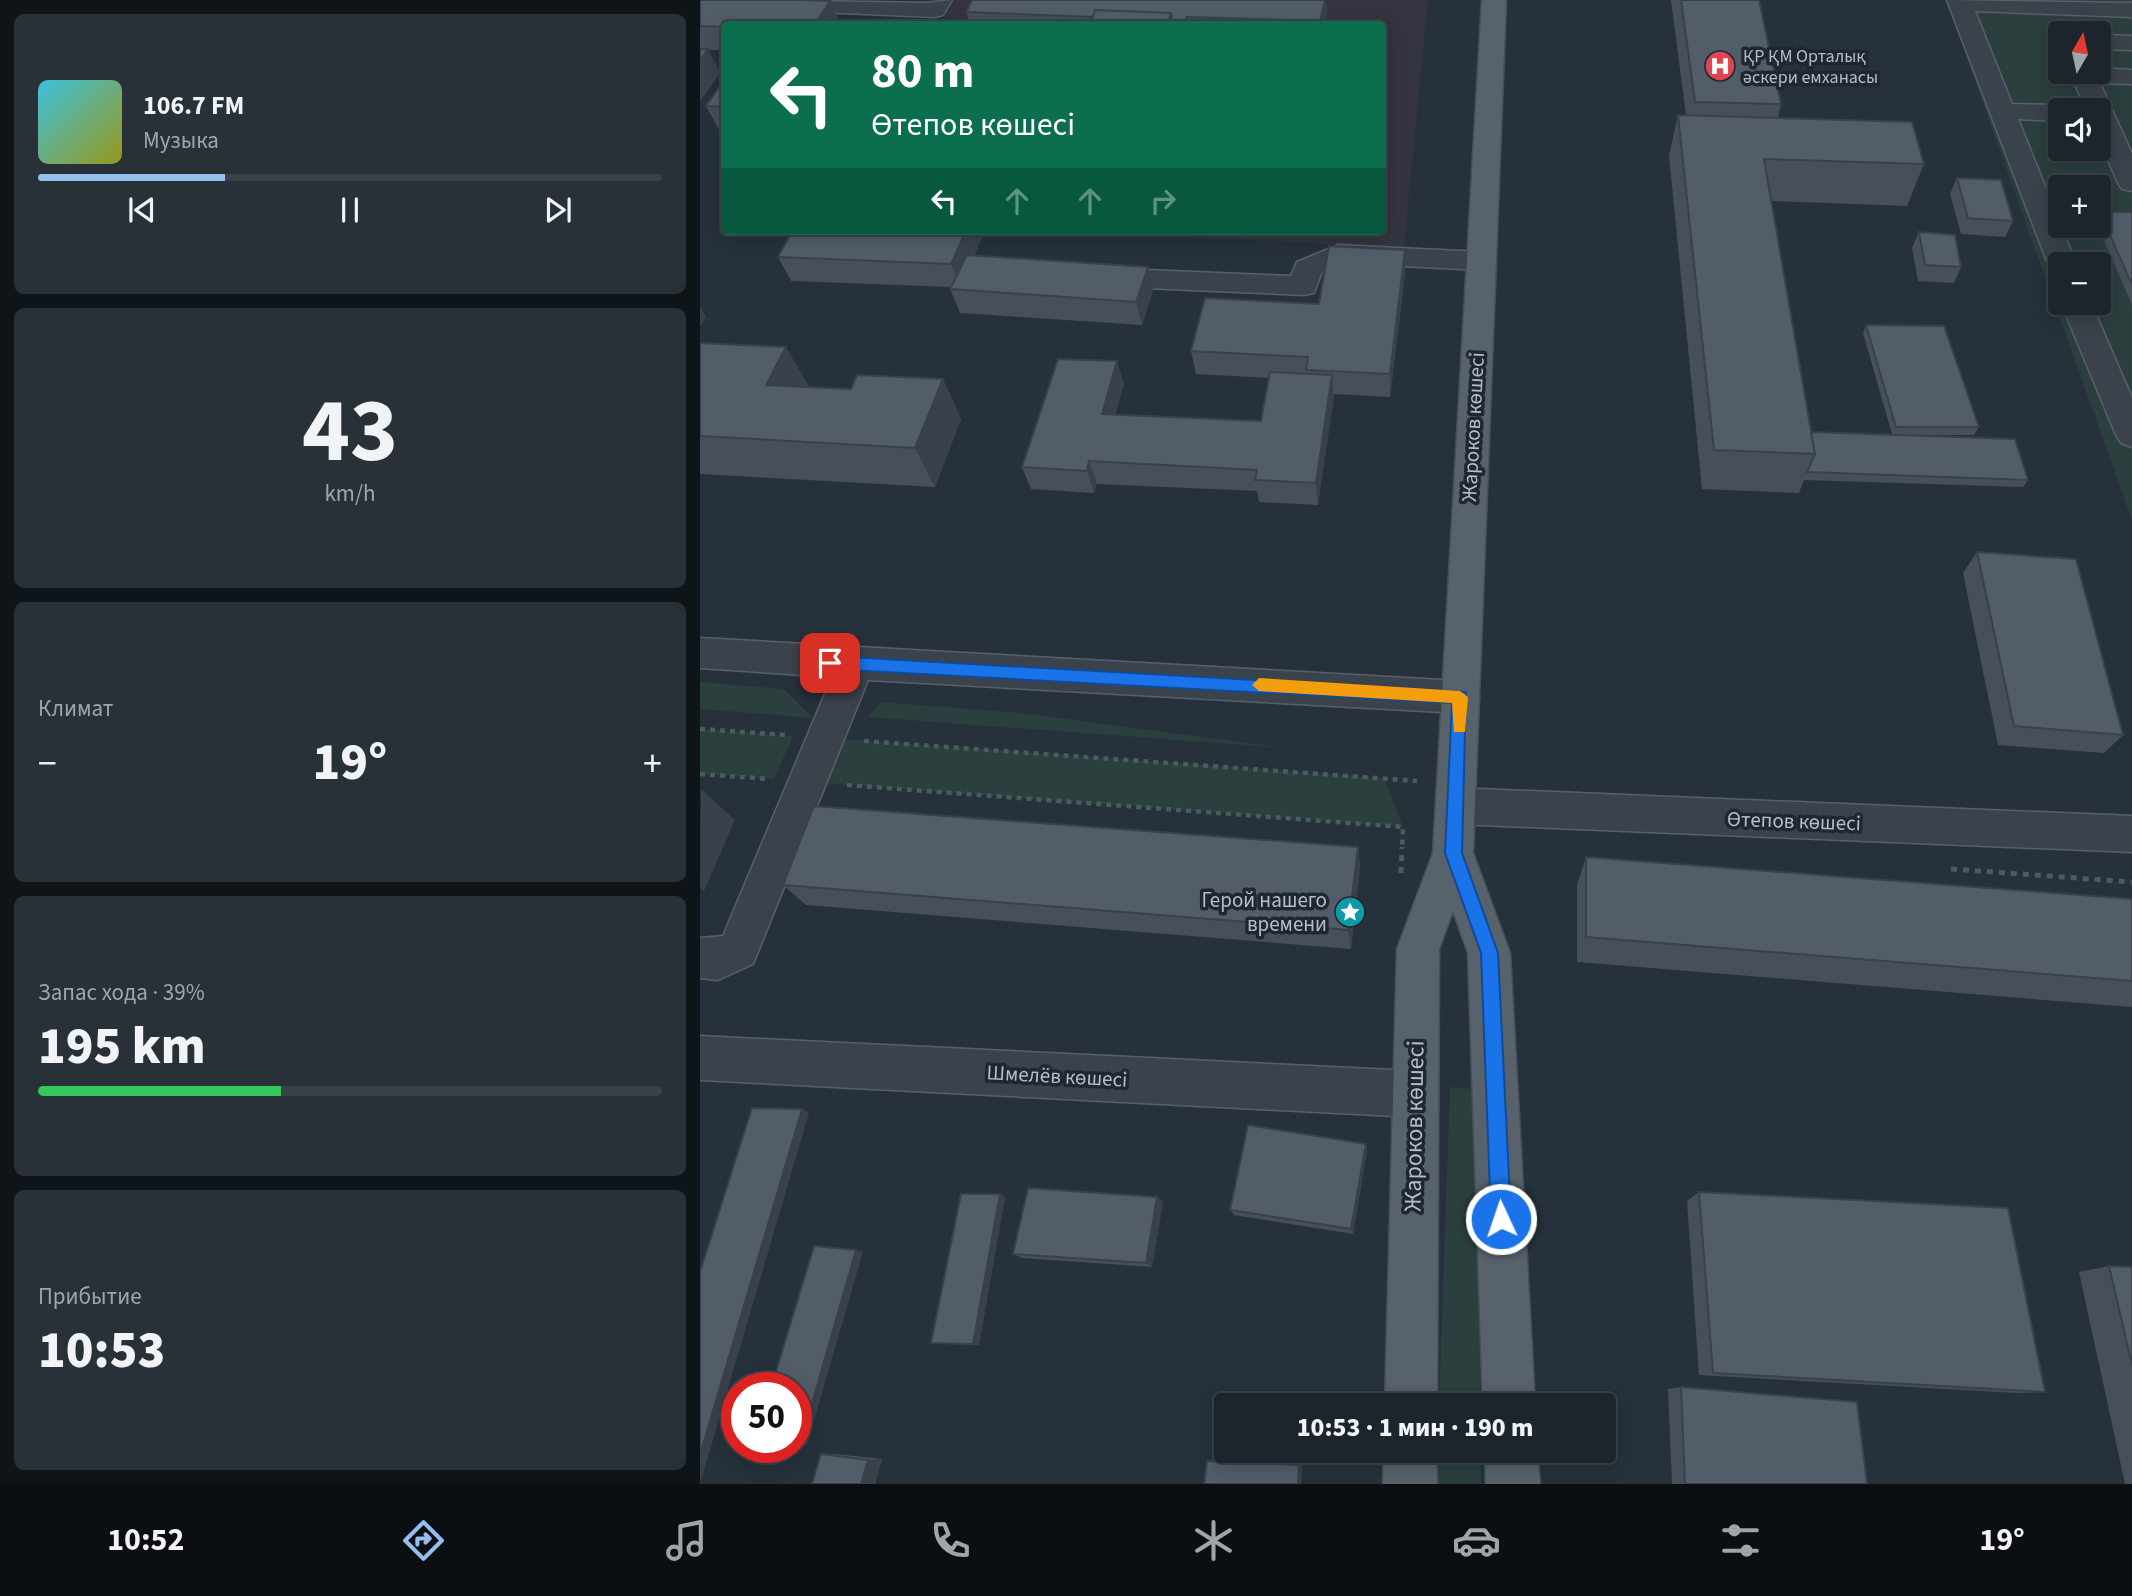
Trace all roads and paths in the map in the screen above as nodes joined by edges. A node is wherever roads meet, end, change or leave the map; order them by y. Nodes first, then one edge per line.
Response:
1 (940, 0) edge
2 (1494, 0) edge
3 (773, 2) edge
4 (1959, 2) edge
5 (2132, 10) edge
6 (700, 16) edge
7 (2111, 42) edge
8 (2132, 43) edge
9 (2111, 75) edge
10 (2132, 76) edge
11 (2002, 111) junction
12 (2048, 113) edge
13 (2111, 114) edge
14 (2132, 115) edge
15 (2111, 132) edge
16 (2126, 157) edge
17 (2132, 183) edge
18 (2057, 252) edge
19 (1481, 261) junction
20 (1072, 276) edge
21 (2081, 315) edge
22 (2099, 361) junction
23 (2132, 362) edge
24 (2132, 435) edge
25 (700, 653) edge
26 (856, 664) junction
27 (1460, 697) junction
28 (700, 729) edge
29 (827, 738) junction
30 (700, 774) edge
31 (1401, 779) dead end
32 (809, 782) junction
33 (1456, 806) junction
34 (1403, 827) dead end
35 (2132, 834) edge
36 (1454, 853) junction
37 (700, 958) edge
38 (700, 1059) edge
39 (1414, 1094) junction
40 (1411, 1393) edge
41 (1508, 1393) edge
42 (1410, 1463) edge
43 (1512, 1463) edge
44 (1410, 1484) edge
45 (1513, 1484) edge

1 - 3 street
2 - 19 main road, Жароков көшесі
3 - 6 street
4 - 5 street
4 - 11 street
7 - 8 street
9 - 10 street
11 - 12 street
11 - 18 street
13 - 14 street
15 - 16 street
16 - 17 street
19 - 20 street
19 - 27 main road, Жароков көшесі
21 - 22 street
22 - 23 street
22 - 24 street
25 - 26 street
26 - 27 street
26 - 29 street
27 - 33 main road, Жароков көшесі
28 - 29 path
29 - 31 path
29 - 32 street
30 - 32 path
32 - 34 path
32 - 37 street
33 - 35 street, Өтепов көшесі
33 - 36 main road, Жароков көшесі
36 - 39 main road, Жароков көшесі
36 - 41 main road, Жароков көшесі
38 - 39 street, Шмелёв көшесі
39 - 40 main road, Жароков көшесі
42 - 44 main road
43 - 45 main road

